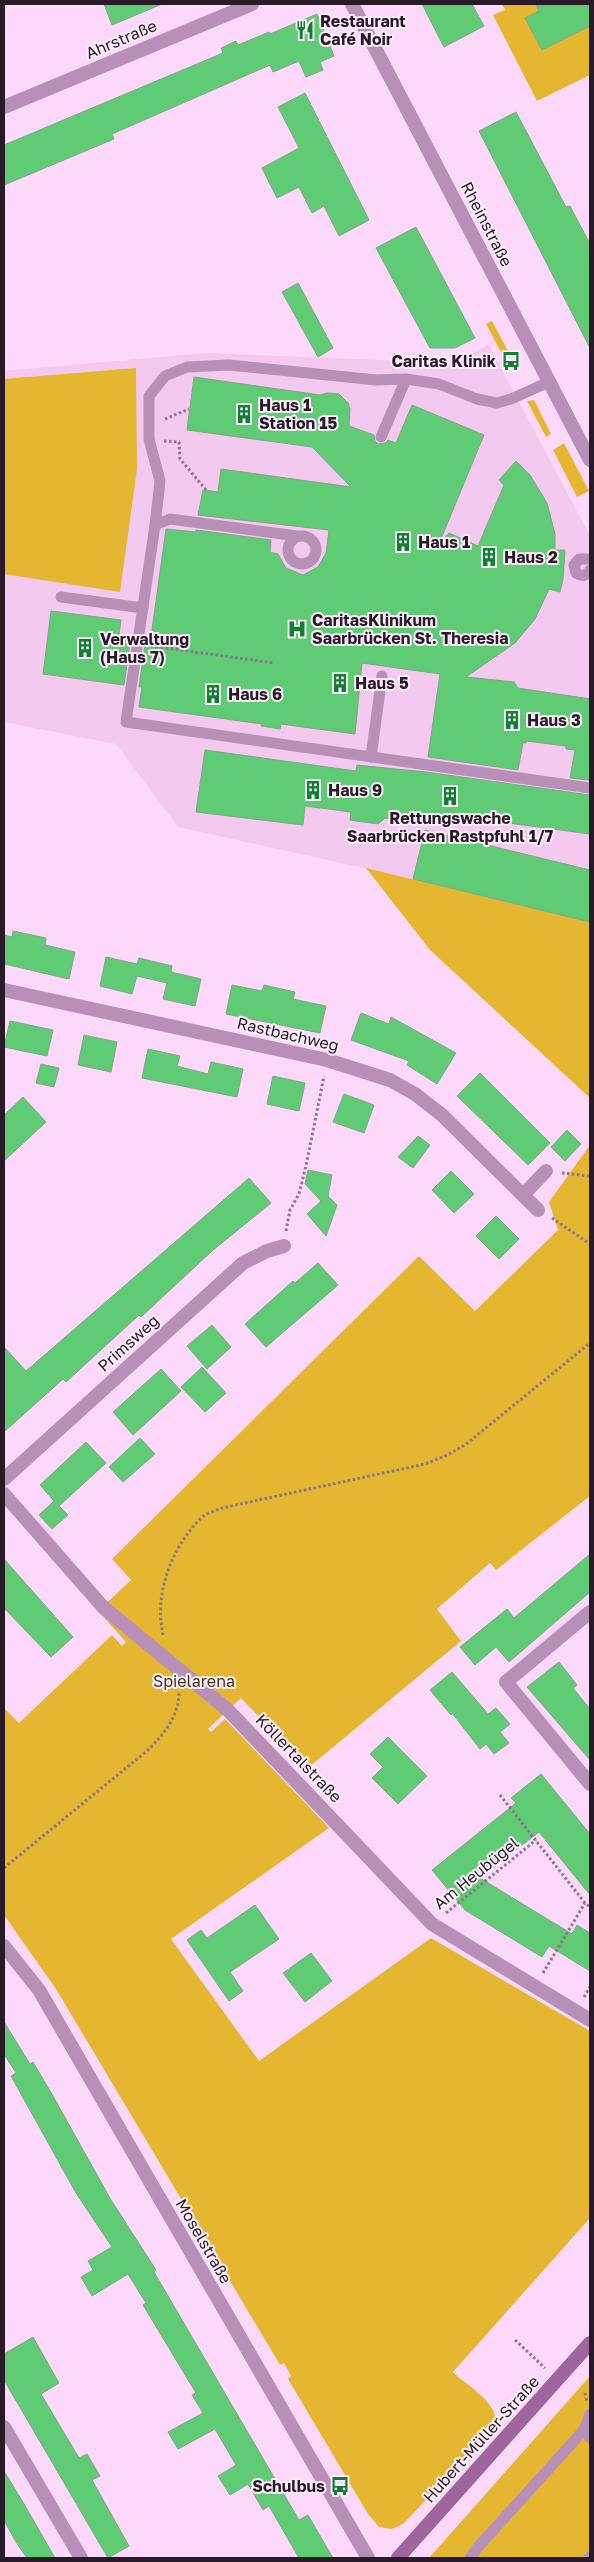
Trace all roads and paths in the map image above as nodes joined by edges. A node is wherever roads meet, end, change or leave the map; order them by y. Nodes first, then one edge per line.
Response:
1 (252, 4) edge
2 (352, 4) edge
3 (4, 107) edge
4 (406, 379) junction
5 (548, 382) junction
6 (190, 408) dead end
7 (148, 425) junction
8 (381, 437) dead end
9 (149, 439) junction
10 (590, 457) edge
11 (207, 491) dead end
12 (155, 525) junction
13 (277, 533) junction
14 (297, 536) junction
15 (288, 546) junction
16 (61, 597) dead end
17 (143, 608) junction
18 (138, 644) junction
19 (274, 663) dead end
20 (382, 676) dead end
21 (371, 757) junction
22 (590, 788) edge
23 (4, 990) edge
24 (327, 1060) junction
25 (546, 1171) joint
26 (590, 1176) edge
27 (523, 1195) junction
28 (538, 1210) joint
29 (590, 1244) edge
30 (284, 1246) joint
31 (590, 1343) edge
32 (4, 1479) edge
33 (4, 1494) edge
34 (159, 1610) dead end
35 (590, 1612) edge
36 (179, 1699) dead end
37 (590, 1784) edge
38 (500, 1795) dead end
39 (536, 1840) junction
40 (4, 1868) edge
41 (585, 1903) junction
42 (590, 1907) edge
43 (432, 1924) junction
44 (4, 1946) edge
45 (535, 1987) junction
46 (590, 2020) edge
47 (515, 2340) dead end
48 (590, 2343) edge
49 (546, 2368) dead end
50 (590, 2414) edge
51 (4, 2427) edge
52 (587, 2434) edge
53 (81, 2558) edge
54 (368, 2558) edge
55 (398, 2558) edge
56 (470, 2558) edge

1 - 3 street, Ahrstraße
2 - 5 street, Rheinstraße
4 - 5 lane
4 - 7 lane
4 - 8 lane
5 - 10 street, Rheinstraße
6 - 7 path
7 - 9 lane
9 - 11 path
9 - 12 lane
12 - 13 lane
12 - 17 lane
13 - 14 lane
13 - 15 lane
14 - 15 lane
14 - 15 lane
16 - 17 lane
17 - 18 lane
18 - 19 path
18 - 21 lane
20 - 21 lane
21 - 22 lane
23 - 24 street, Rastbachweg
24 - 27 street, Rastbachweg
24 - 30 path
25 - 26 path
25 - 27 street
27 - 28 street, Rastbachweg
28 - 29 path
30 - 32 street, Primsweg
31 - 34 path
33 - 43 street, Köllertalstraße
35 - 37 street
36 - 40 path
38 - 39 path
39 - 41 path
39 - 43 path, Am Heubügel
41 - 42 path
41 - 45 path
43 - 45 street, Köllertalstraße
44 - 54 street, Moselstraße
45 - 46 street, Köllertalstraße
47 - 49 path
48 - 55 main road, Hubert-Müller-Straße
50 - 52 lane
51 - 53 street
52 - 56 lane

